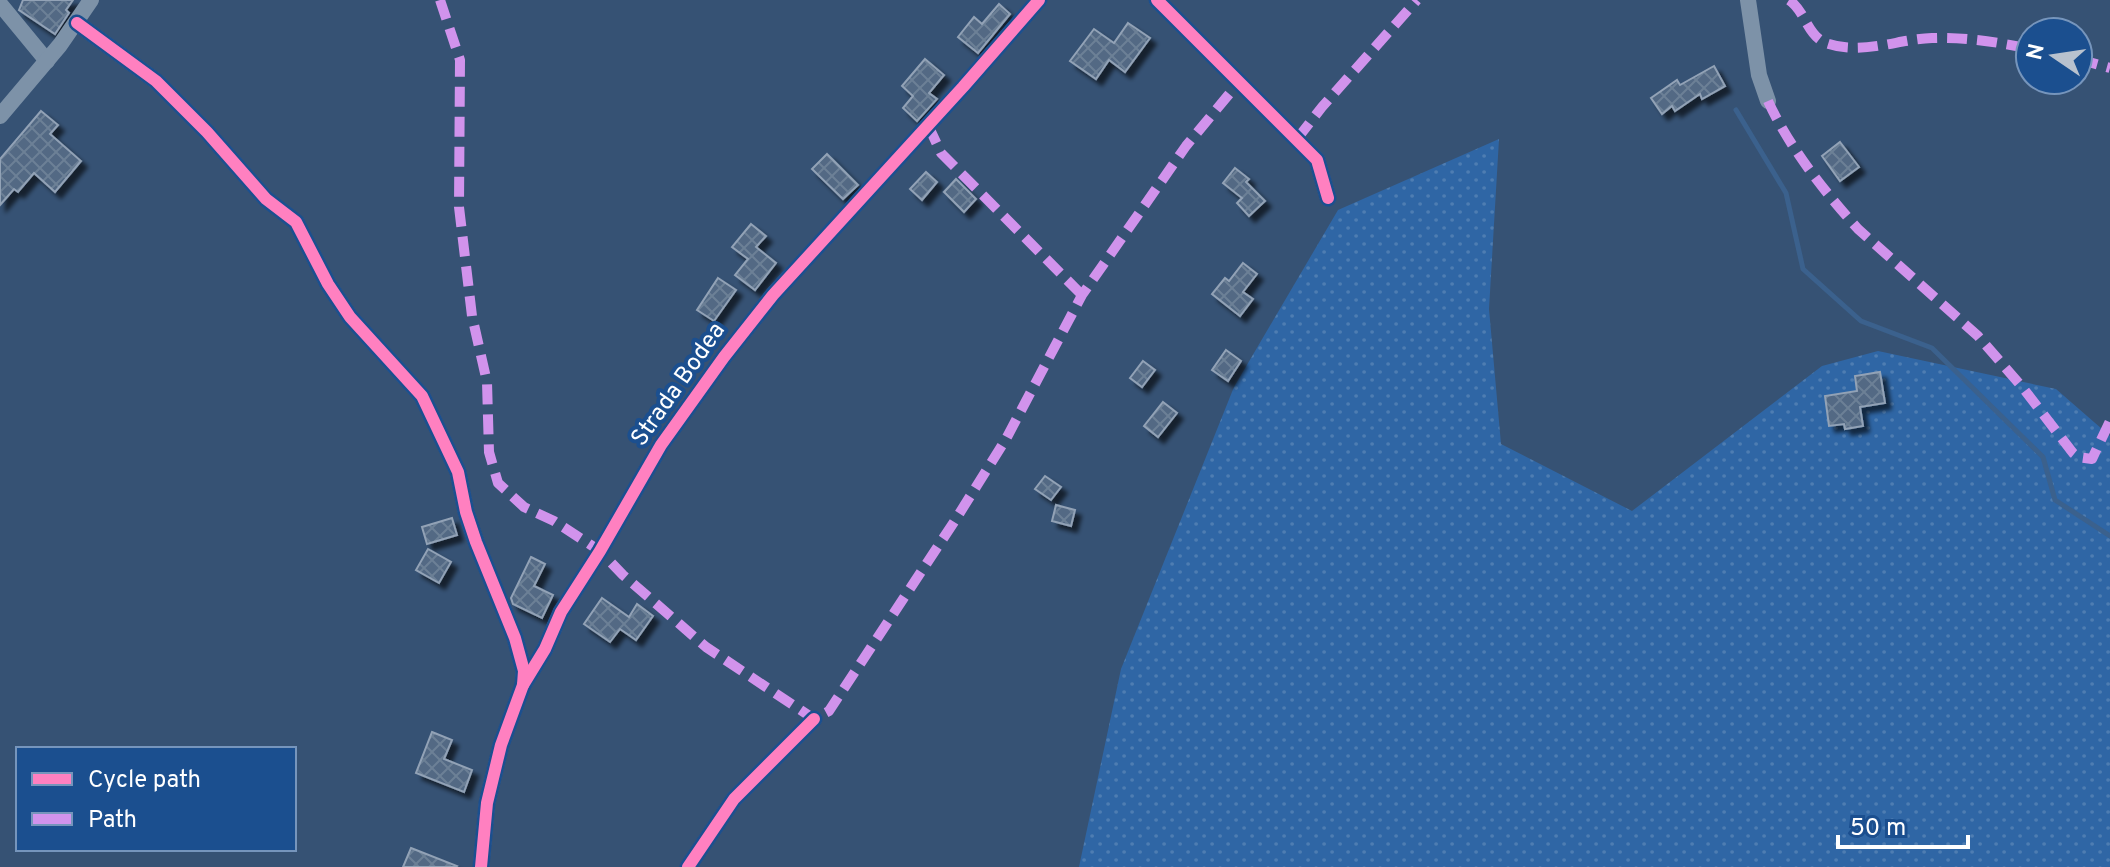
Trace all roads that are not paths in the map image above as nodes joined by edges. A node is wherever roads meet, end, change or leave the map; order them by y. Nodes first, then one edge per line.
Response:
1 (91, 0) edge
2 (1039, 0) edge
3 (1157, 0) edge
4 (1748, 0) edge
5 (0, 4) edge
6 (77, 23) junction
7 (47, 61) junction
8 (1768, 101) dead end
9 (0, 116) edge
10 (1328, 198) dead end
11 (523, 685) junction
12 (814, 719) dead end
13 (481, 867) edge
14 (688, 867) edge

1 - 6 street
2 - 11 street, Strada Bodea
3 - 10 street
4 - 8 street
5 - 7 street
6 - 7 street
6 - 11 street
7 - 9 street
11 - 13 street, Strada Bodea
12 - 14 street

